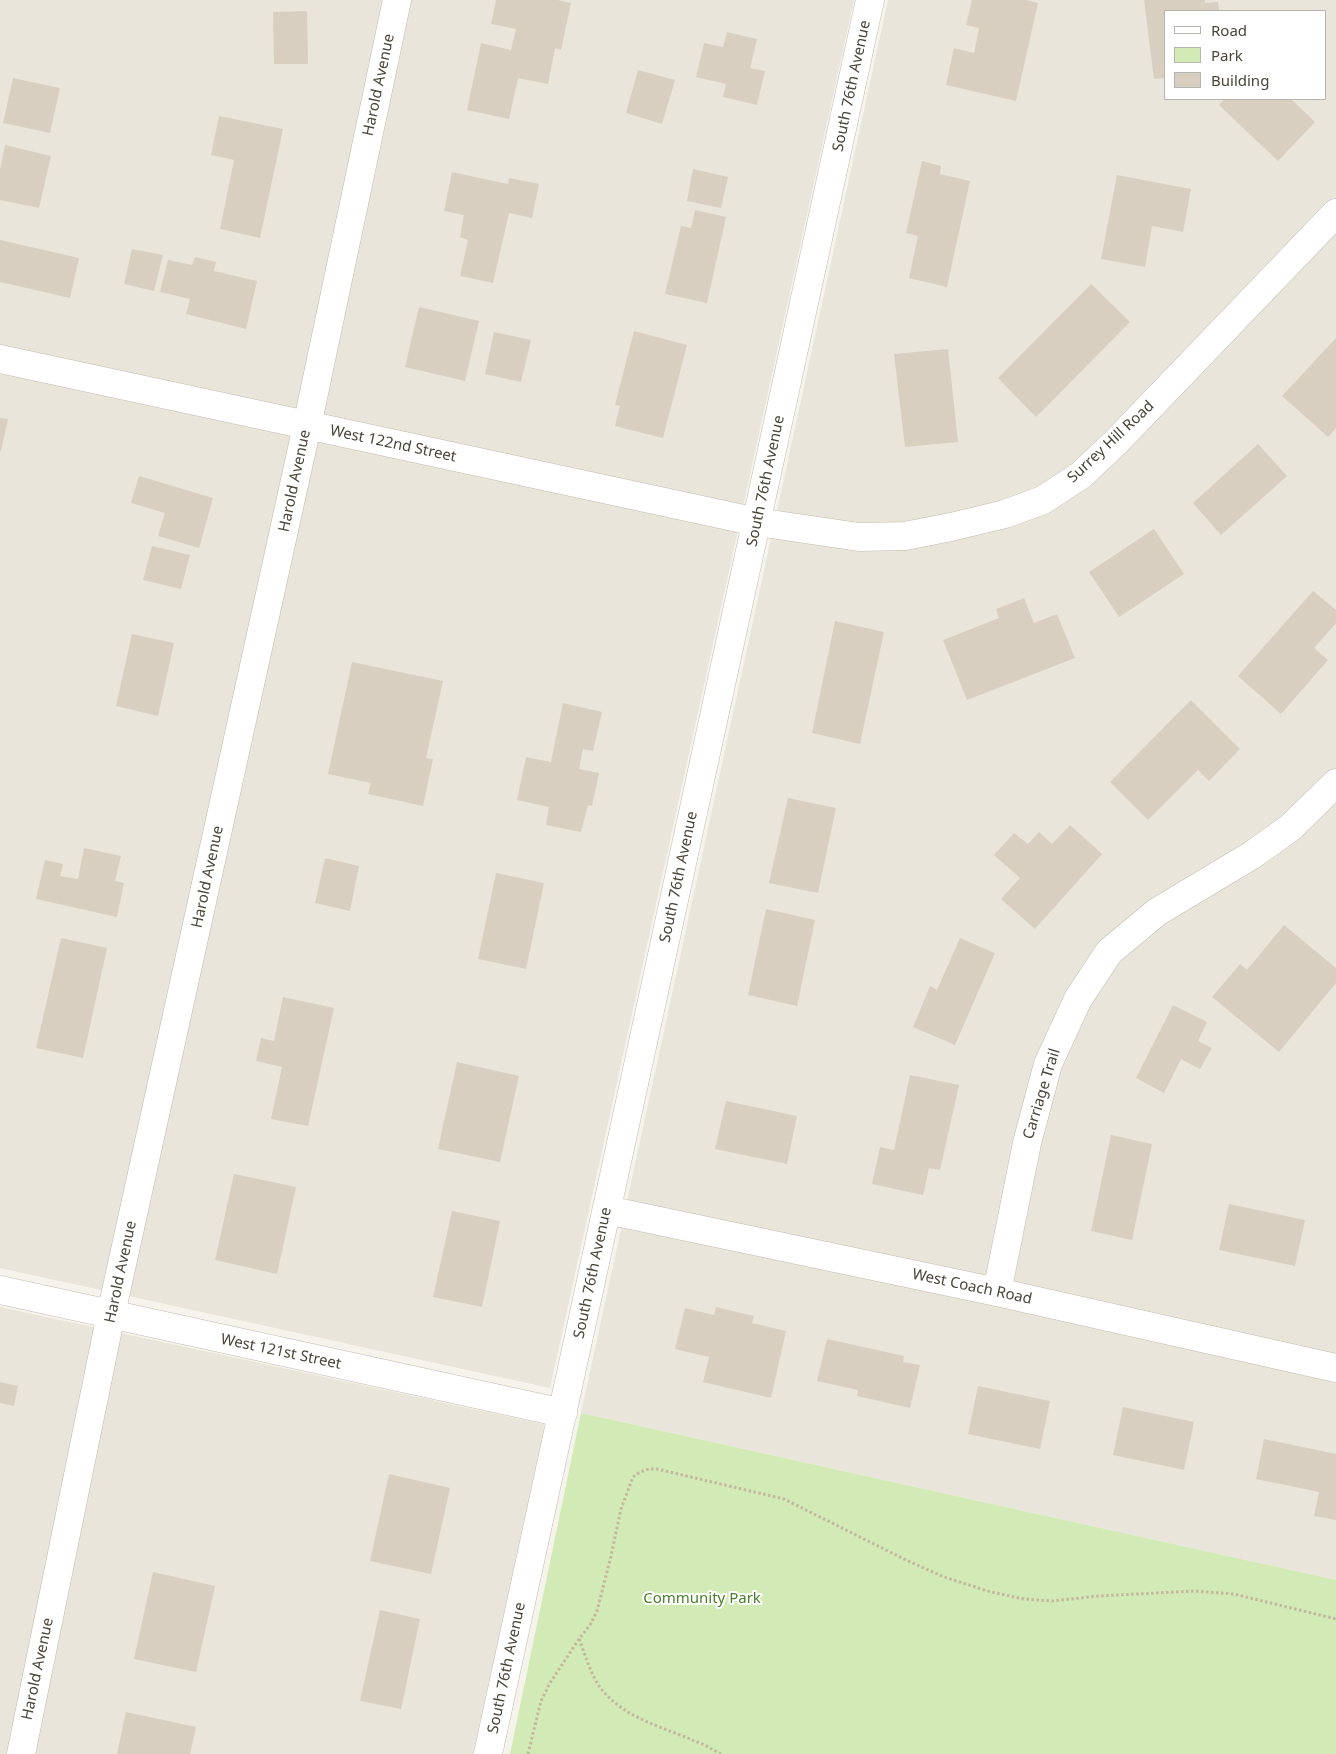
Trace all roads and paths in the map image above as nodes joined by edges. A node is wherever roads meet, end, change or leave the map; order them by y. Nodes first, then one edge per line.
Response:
1 (397, 0) edge
2 (870, 0) edge
3 (1336, 213) edge
4 (0, 359) edge
5 (307, 426) junction
6 (757, 522) junction
7 (1336, 783) edge
8 (607, 1210) junction
9 (0, 1290) edge
10 (997, 1292) junction
11 (111, 1314) junction
12 (1336, 1368) edge
13 (563, 1413) junction
14 (1336, 1619) edge
15 (579, 1639) junction
16 (20, 1754) edge
17 (488, 1754) edge
18 (528, 1754) edge
19 (721, 1754) edge

1 - 5 street, Harold Avenue
2 - 6 street, South 76th Avenue
3 - 6 street, Surrey Hill Road
4 - 5 street, West 122nd Street
5 - 6 street, West 122nd Street
5 - 11 street, Harold Avenue
6 - 8 street, South 76th Avenue
7 - 10 street, Carriage Trail
8 - 10 street, West Coach Road
8 - 13 street, South 76th Avenue
9 - 11 street, West 121st Street
10 - 12 street, West Coach Road
11 - 13 street, West 121st Street
11 - 16 street, Harold Avenue
13 - 17 street, South 76th Avenue
14 - 15 path
15 - 18 path
15 - 19 path

